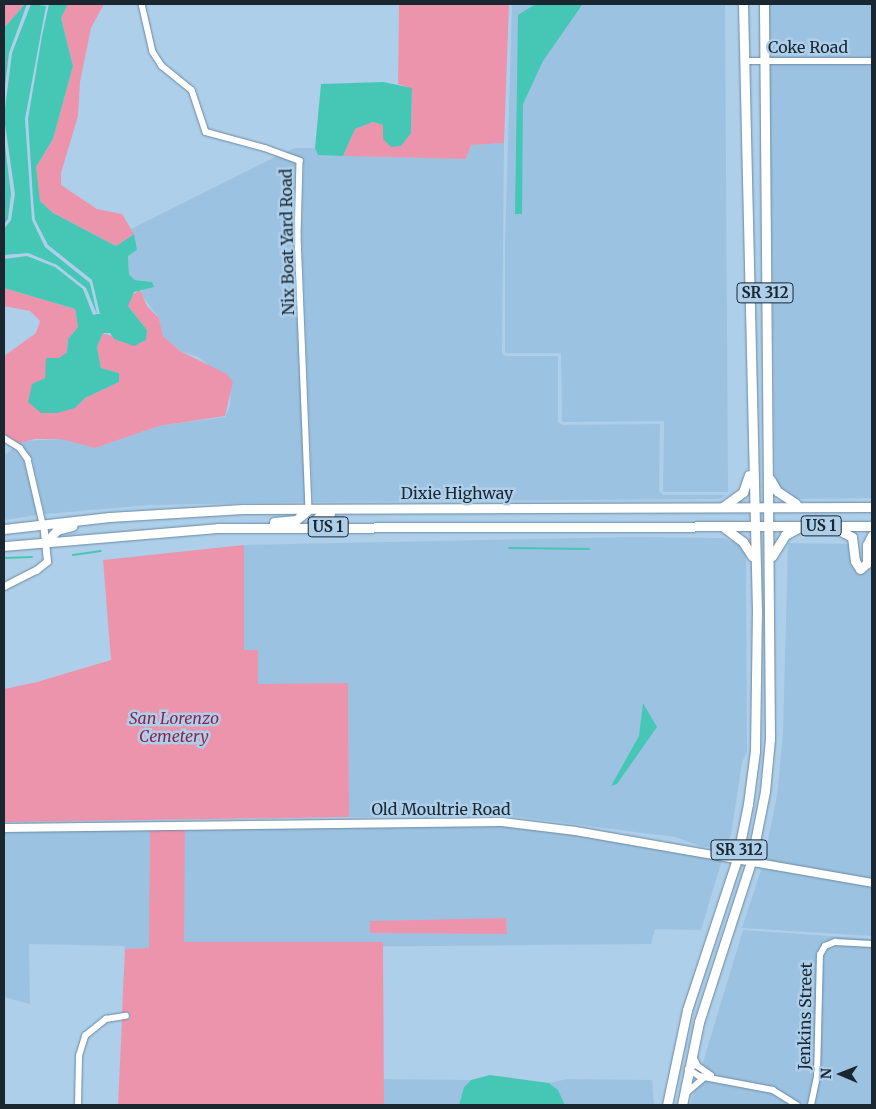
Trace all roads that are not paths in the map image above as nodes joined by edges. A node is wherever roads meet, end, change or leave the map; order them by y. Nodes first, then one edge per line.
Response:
1 (142, 4) edge
2 (743, 4) edge
3 (764, 4) edge
4 (872, 60) edge
5 (764, 61) junction
6 (744, 62) junction
7 (748, 300) junction
8 (764, 343) junction
9 (4, 438) edge
10 (752, 465) junction
11 (769, 476) junction
12 (798, 505) junction
13 (722, 506) junction
14 (753, 506) junction
15 (769, 506) junction
16 (872, 506) edge
17 (449, 508) junction
18 (263, 509) junction
19 (309, 509) junction
20 (312, 523) junction
21 (43, 524) junction
22 (721, 525) junction
23 (753, 525) junction
24 (769, 525) junction
25 (805, 525) junction
26 (830, 526) junction
27 (872, 526) edge
28 (328, 527) junction
29 (4, 529) edge
30 (199, 529) junction
31 (872, 535) edge
32 (46, 542) junction
33 (4, 546) edge
34 (770, 558) junction
35 (755, 565) junction
36 (4, 586) edge
37 (756, 696) junction
38 (771, 696) junction
39 (4, 828) edge
40 (737, 859) junction
41 (751, 862) junction
42 (872, 883) edge
43 (872, 944) edge
44 (126, 1016) dead end
45 (681, 1033) junction
46 (692, 1050) junction
47 (688, 1069) junction
48 (709, 1076) junction
49 (682, 1101) edge
50 (78, 1105) edge
51 (667, 1105) edge
52 (797, 1105) edge
53 (810, 1105) edge

1 - 19 street, Nix Boat Yard Road
2 - 6 main road, SR 312
3 - 5 main road, SR 312
4 - 5 street, Coke Road
5 - 6 street, Coke Road
5 - 8 main road, SR 312
6 - 7 main road, SR 312
7 - 8 main road
7 - 10 main road, SR 312
8 - 11 main road, SR 312
9 - 21 street
10 - 13 main road
10 - 14 main road, SR 312
11 - 12 main road
11 - 15 main road, SR 312
12 - 15 main road, Dixie Highway / US 1
12 - 16 main road, Dixie Highway / US 1
13 - 14 main road, Dixie Highway / US 1
13 - 17 main road, Dixie Highway / US 1
14 - 15 main road, Dixie Highway / US 1
14 - 23 main road, SR 312
15 - 24 main road, SR 312
17 - 19 main road, Dixie Highway / US 1
17 - 20 main road
18 - 19 main road, Dixie Highway / US 1
18 - 21 main road, Dixie Highway / US 1
18 - 32 main road
19 - 20 main road
19 - 30 main road
20 - 28 main road
21 - 29 main road, US 1
21 - 32 street
22 - 23 main road, Dixie Highway / US 1
22 - 28 main road, Dixie Highway / US 1
22 - 35 main road
23 - 24 main road, Dixie Highway / US 1
23 - 35 main road, SR 312
24 - 25 main road, Dixie Highway / US 1
24 - 34 main road, SR 312
25 - 26 main road, Dixie Highway / US 1
25 - 34 main road
26 - 27 main road, Dixie Highway / US 1
26 - 31 main road
28 - 30 main road, Dixie Highway / US 1
30 - 32 main road, Dixie Highway / US 1
32 - 33 main road, US 1
32 - 36 street
34 - 38 main road, SR 312
35 - 37 main road, SR 312
37 - 38 main road
37 - 40 main road, SR 312
38 - 41 main road, SR 312
39 - 40 main road, Old Moultrie Road
40 - 41 main road, Old Moultrie Road
40 - 45 main road, SR 312
41 - 42 main road, Old Moultrie Road
41 - 46 main road, SR 312
43 - 53 street, Jenkins Street
44 - 50 street
45 - 47 main road
45 - 51 main road, SR 312
46 - 47 main road, SR 312
46 - 48 street
47 - 48 street
47 - 49 main road, SR 312
48 - 49 street
48 - 52 street

